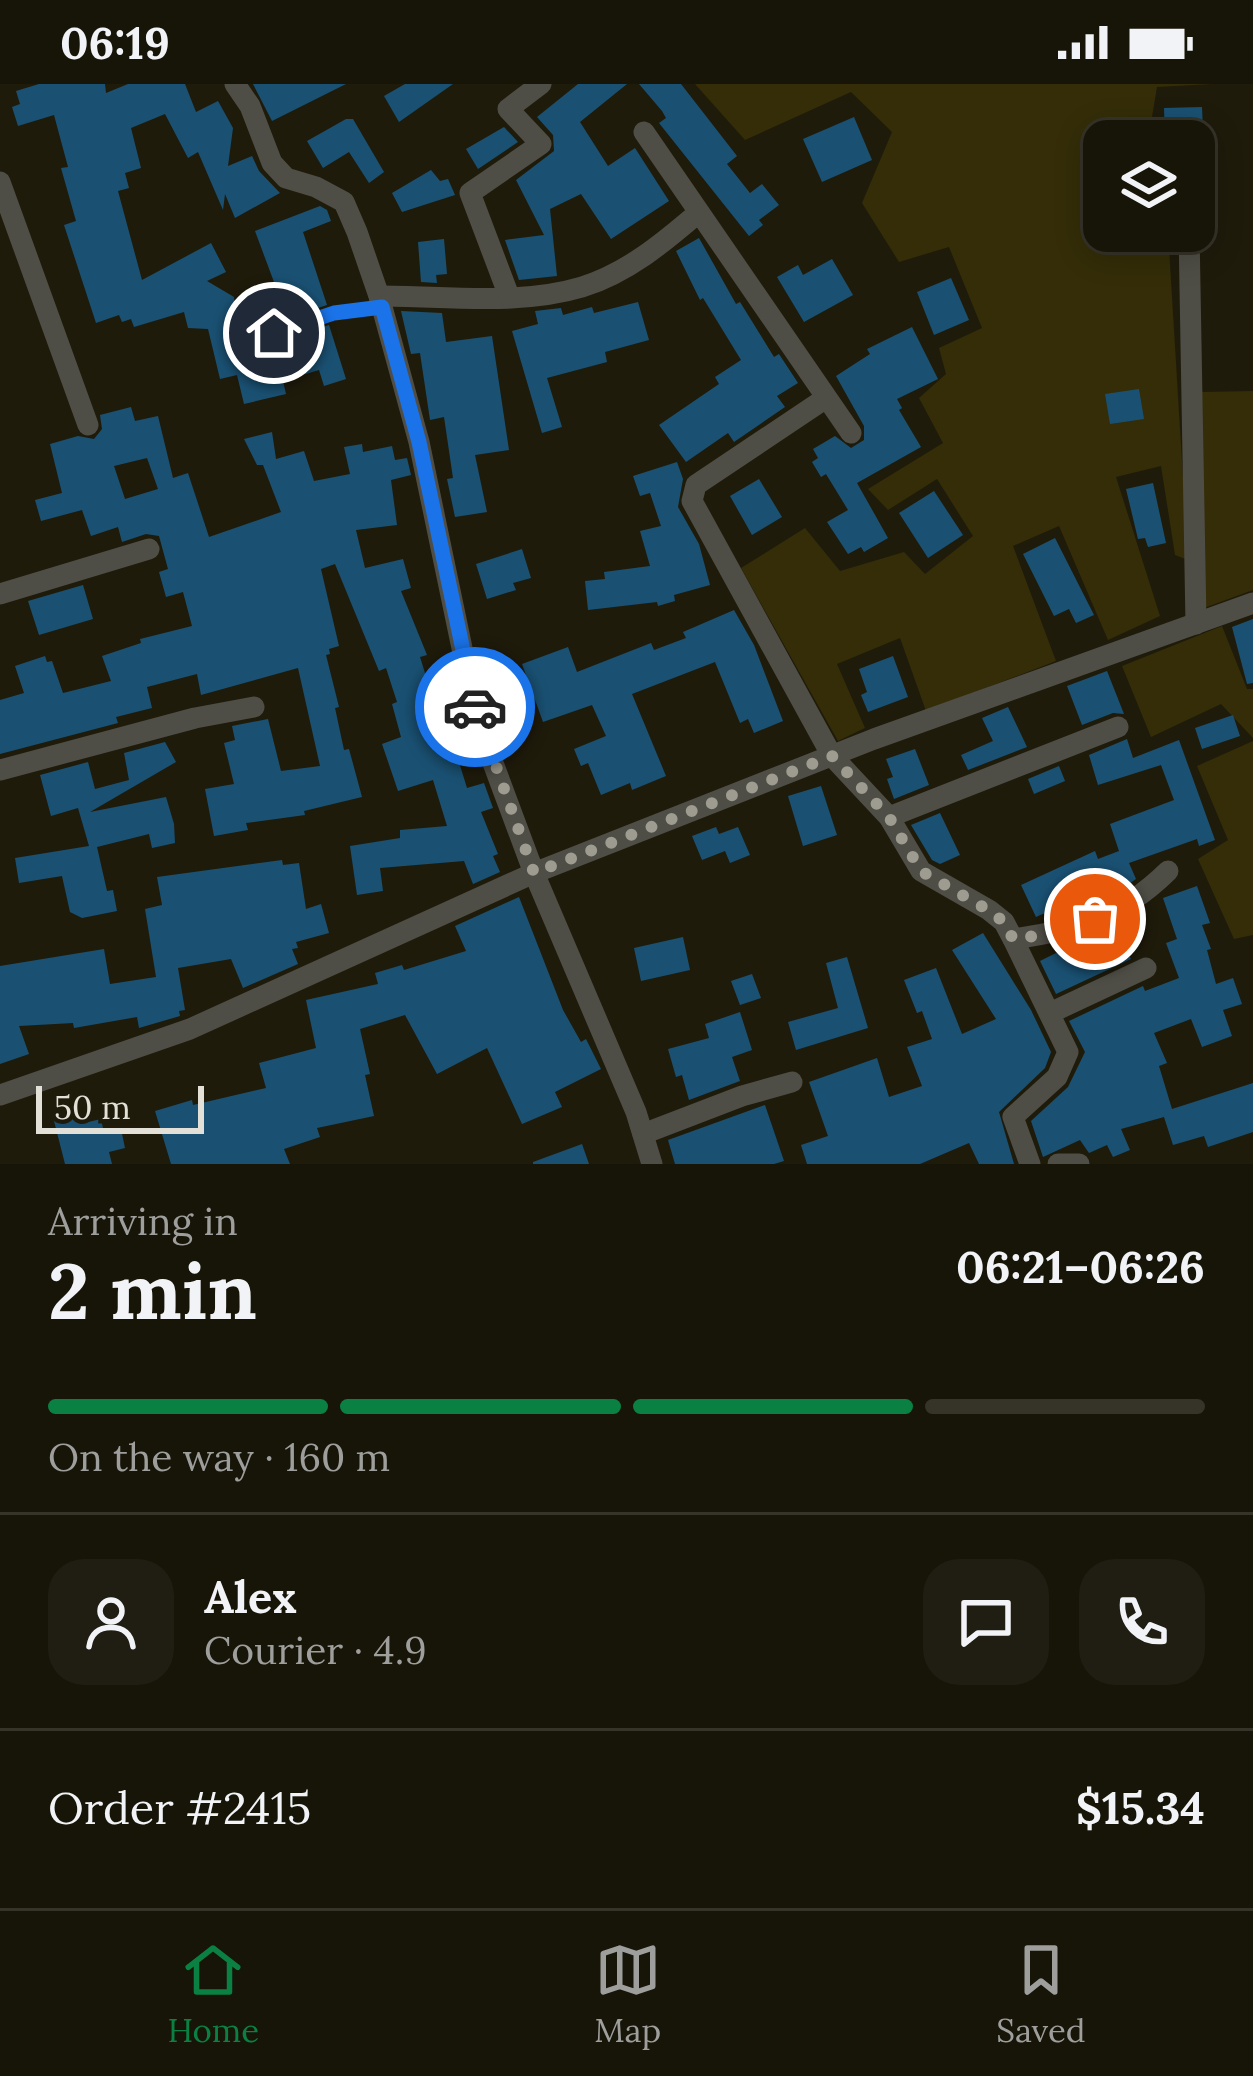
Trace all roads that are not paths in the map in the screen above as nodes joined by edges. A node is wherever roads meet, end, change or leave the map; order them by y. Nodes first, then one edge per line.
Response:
1 (235, 84) edge
2 (541, 84) edge
3 (644, 132) dead end
4 (0, 182) edge
5 (698, 213) junction
6 (1189, 252) edge
7 (509, 296) junction
8 (381, 301) junction
9 (274, 333) dead end
10 (826, 398) junction
11 (88, 425) dead end
12 (851, 433) dead end
13 (149, 549) dead end
14 (0, 594) edge
15 (1253, 603) edge
16 (1196, 624) junction
17 (254, 707) dead end
18 (1118, 728) dead end
19 (832, 756) junction
20 (0, 770) edge
21 (889, 817) junction
22 (1168, 871) dead end
23 (534, 873) junction
24 (1013, 939) junction
25 (1146, 968) dead end
26 (1050, 1012) junction
27 (792, 1082) dead end
28 (0, 1095) edge
29 (643, 1134) junction
30 (652, 1164) edge
31 (1030, 1164) edge
32 (1058, 1164) edge
33 (1079, 1164) edge

1 - 8 street
2 - 7 street
3 - 5 street
4 - 11 street
5 - 7 street
5 - 10 street
6 - 16 street
7 - 8 street
8 - 9 lane
8 - 23 street
10 - 12 street
10 - 19 street
13 - 14 street
15 - 16 street
16 - 19 street
17 - 20 street
18 - 21 street
19 - 21 street
19 - 23 street
21 - 24 street
22 - 24 street
23 - 28 street
23 - 29 street
24 - 26 street
25 - 26 street
26 - 31 street
27 - 29 street
29 - 30 street
32 - 33 street

